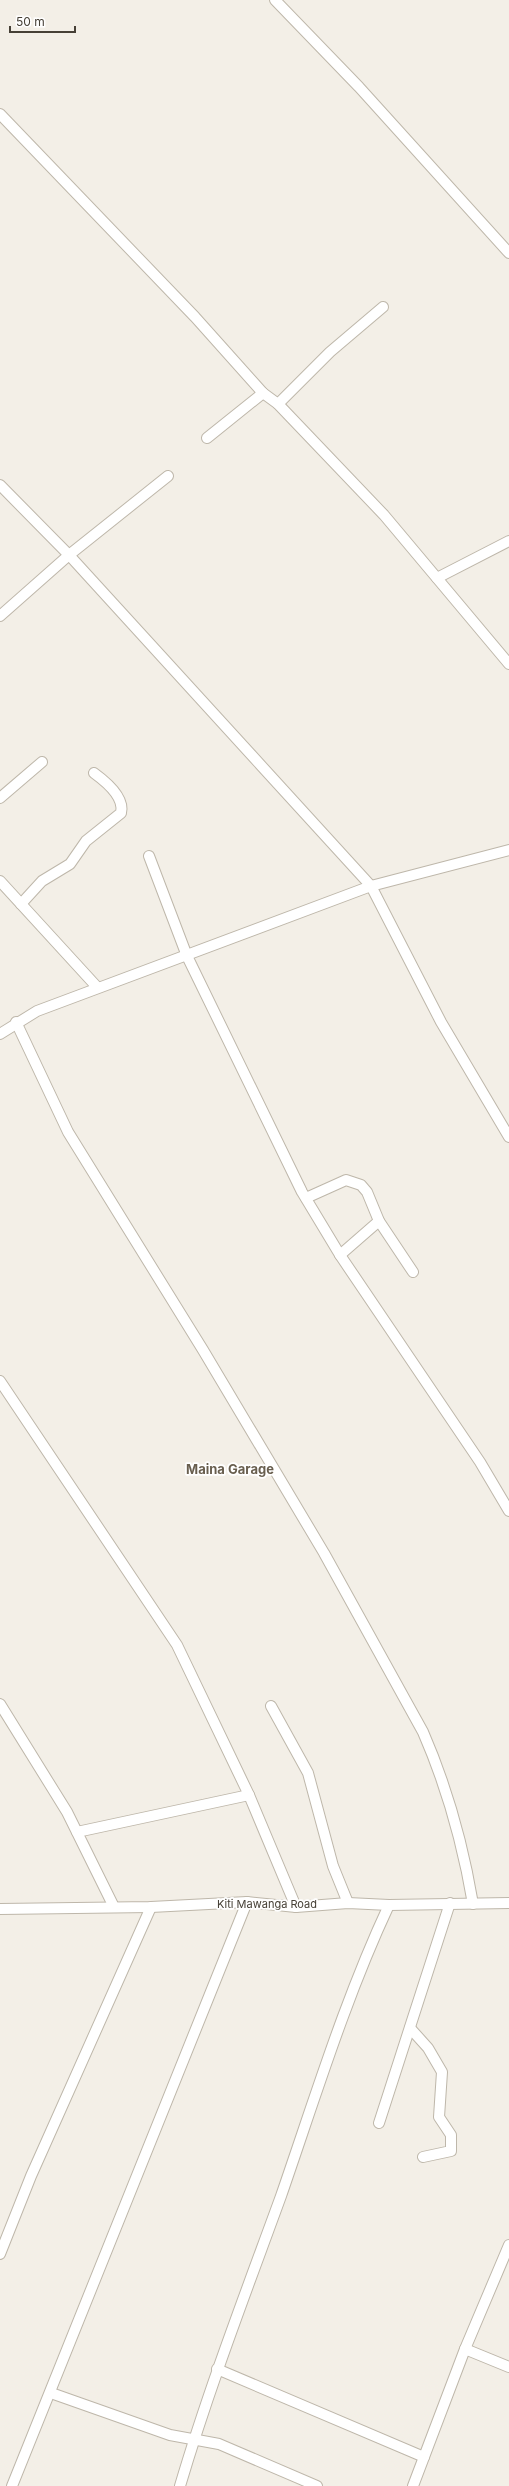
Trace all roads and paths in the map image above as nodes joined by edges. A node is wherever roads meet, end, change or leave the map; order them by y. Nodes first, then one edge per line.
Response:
1 (275, 0) edge
2 (0, 114) edge
3 (509, 253) edge
4 (383, 307) dead end
5 (263, 393) junction
6 (278, 404) junction
7 (207, 438) dead end
8 (168, 476) dead end
9 (0, 485) edge
10 (509, 541) edge
11 (69, 555) junction
12 (437, 578) junction
13 (0, 616) edge
14 (509, 664) edge
15 (42, 762) dead end
16 (94, 773) dead end
17 (0, 798) edge
18 (507, 854) edge
19 (149, 856) dead end
20 (0, 881) edge
21 (371, 886) junction
22 (22, 904) junction
23 (188, 956) junction
24 (97, 987) junction
25 (16, 1022) junction
26 (0, 1034) edge
27 (509, 1137) edge
28 (306, 1198) junction
29 (379, 1221) junction
30 (340, 1255) junction
31 (413, 1272) dead end
32 (0, 1381) edge
33 (509, 1512) edge
34 (0, 1704) edge
35 (271, 1706) dead end
36 (250, 1795) junction
37 (77, 1832) junction
38 (247, 1902) junction
39 (348, 1903) junction
40 (450, 1903) junction
41 (509, 1903) edge
42 (473, 1904) junction
43 (388, 1905) junction
44 (114, 1907) junction
45 (152, 1907) junction
46 (296, 1907) junction
47 (0, 1909) edge
48 (410, 2028) junction
49 (380, 2123) dead end
50 (423, 2157) dead end
51 (509, 2246) edge
52 (0, 2254) edge
53 (506, 2261) edge
54 (465, 2349) junction
55 (509, 2367) edge
56 (217, 2369) junction
57 (51, 2393) junction
58 (194, 2440) junction
59 (424, 2457) junction
60 (12, 2486) edge
61 (180, 2486) edge
62 (317, 2486) edge
63 (412, 2486) edge

1 - 3 street
2 - 5 street
4 - 6 street
5 - 6 street
5 - 7 street
6 - 12 street
8 - 11 street
9 - 11 street
10 - 12 street
11 - 13 street
11 - 21 street
12 - 14 street
15 - 17 street
16 - 22 street
18 - 21 street
19 - 23 street
20 - 22 street
21 - 23 street
21 - 27 street
22 - 24 street
23 - 24 street
23 - 28 street
24 - 25 street
25 - 26 street
25 - 42 street
28 - 29 street
28 - 30 street
29 - 30 street
29 - 31 street
30 - 33 street
32 - 36 street
34 - 37 street
35 - 39 street
36 - 37 street
36 - 46 street
37 - 44 street
38 - 45 street, Kiti Mawanga Road
38 - 46 street, Kiti Mawanga Road
38 - 57 street
39 - 43 street, Kiti Mawanga Road
39 - 46 street, Kiti Mawanga Road
40 - 42 street, Kiti Mawanga Road
40 - 43 street, Kiti Mawanga Road
40 - 48 street
41 - 42 street, Kiti Mawanga Road
43 - 56 street
44 - 45 street, Kiti Mawanga Road
44 - 47 street, Kiti Mawanga Road
45 - 52 street
48 - 49 street
48 - 50 street
51 - 53 street
53 - 54 street
54 - 55 street
54 - 59 street
56 - 58 street
56 - 59 street
57 - 58 street
57 - 60 street
58 - 61 street
58 - 62 street
59 - 63 street

